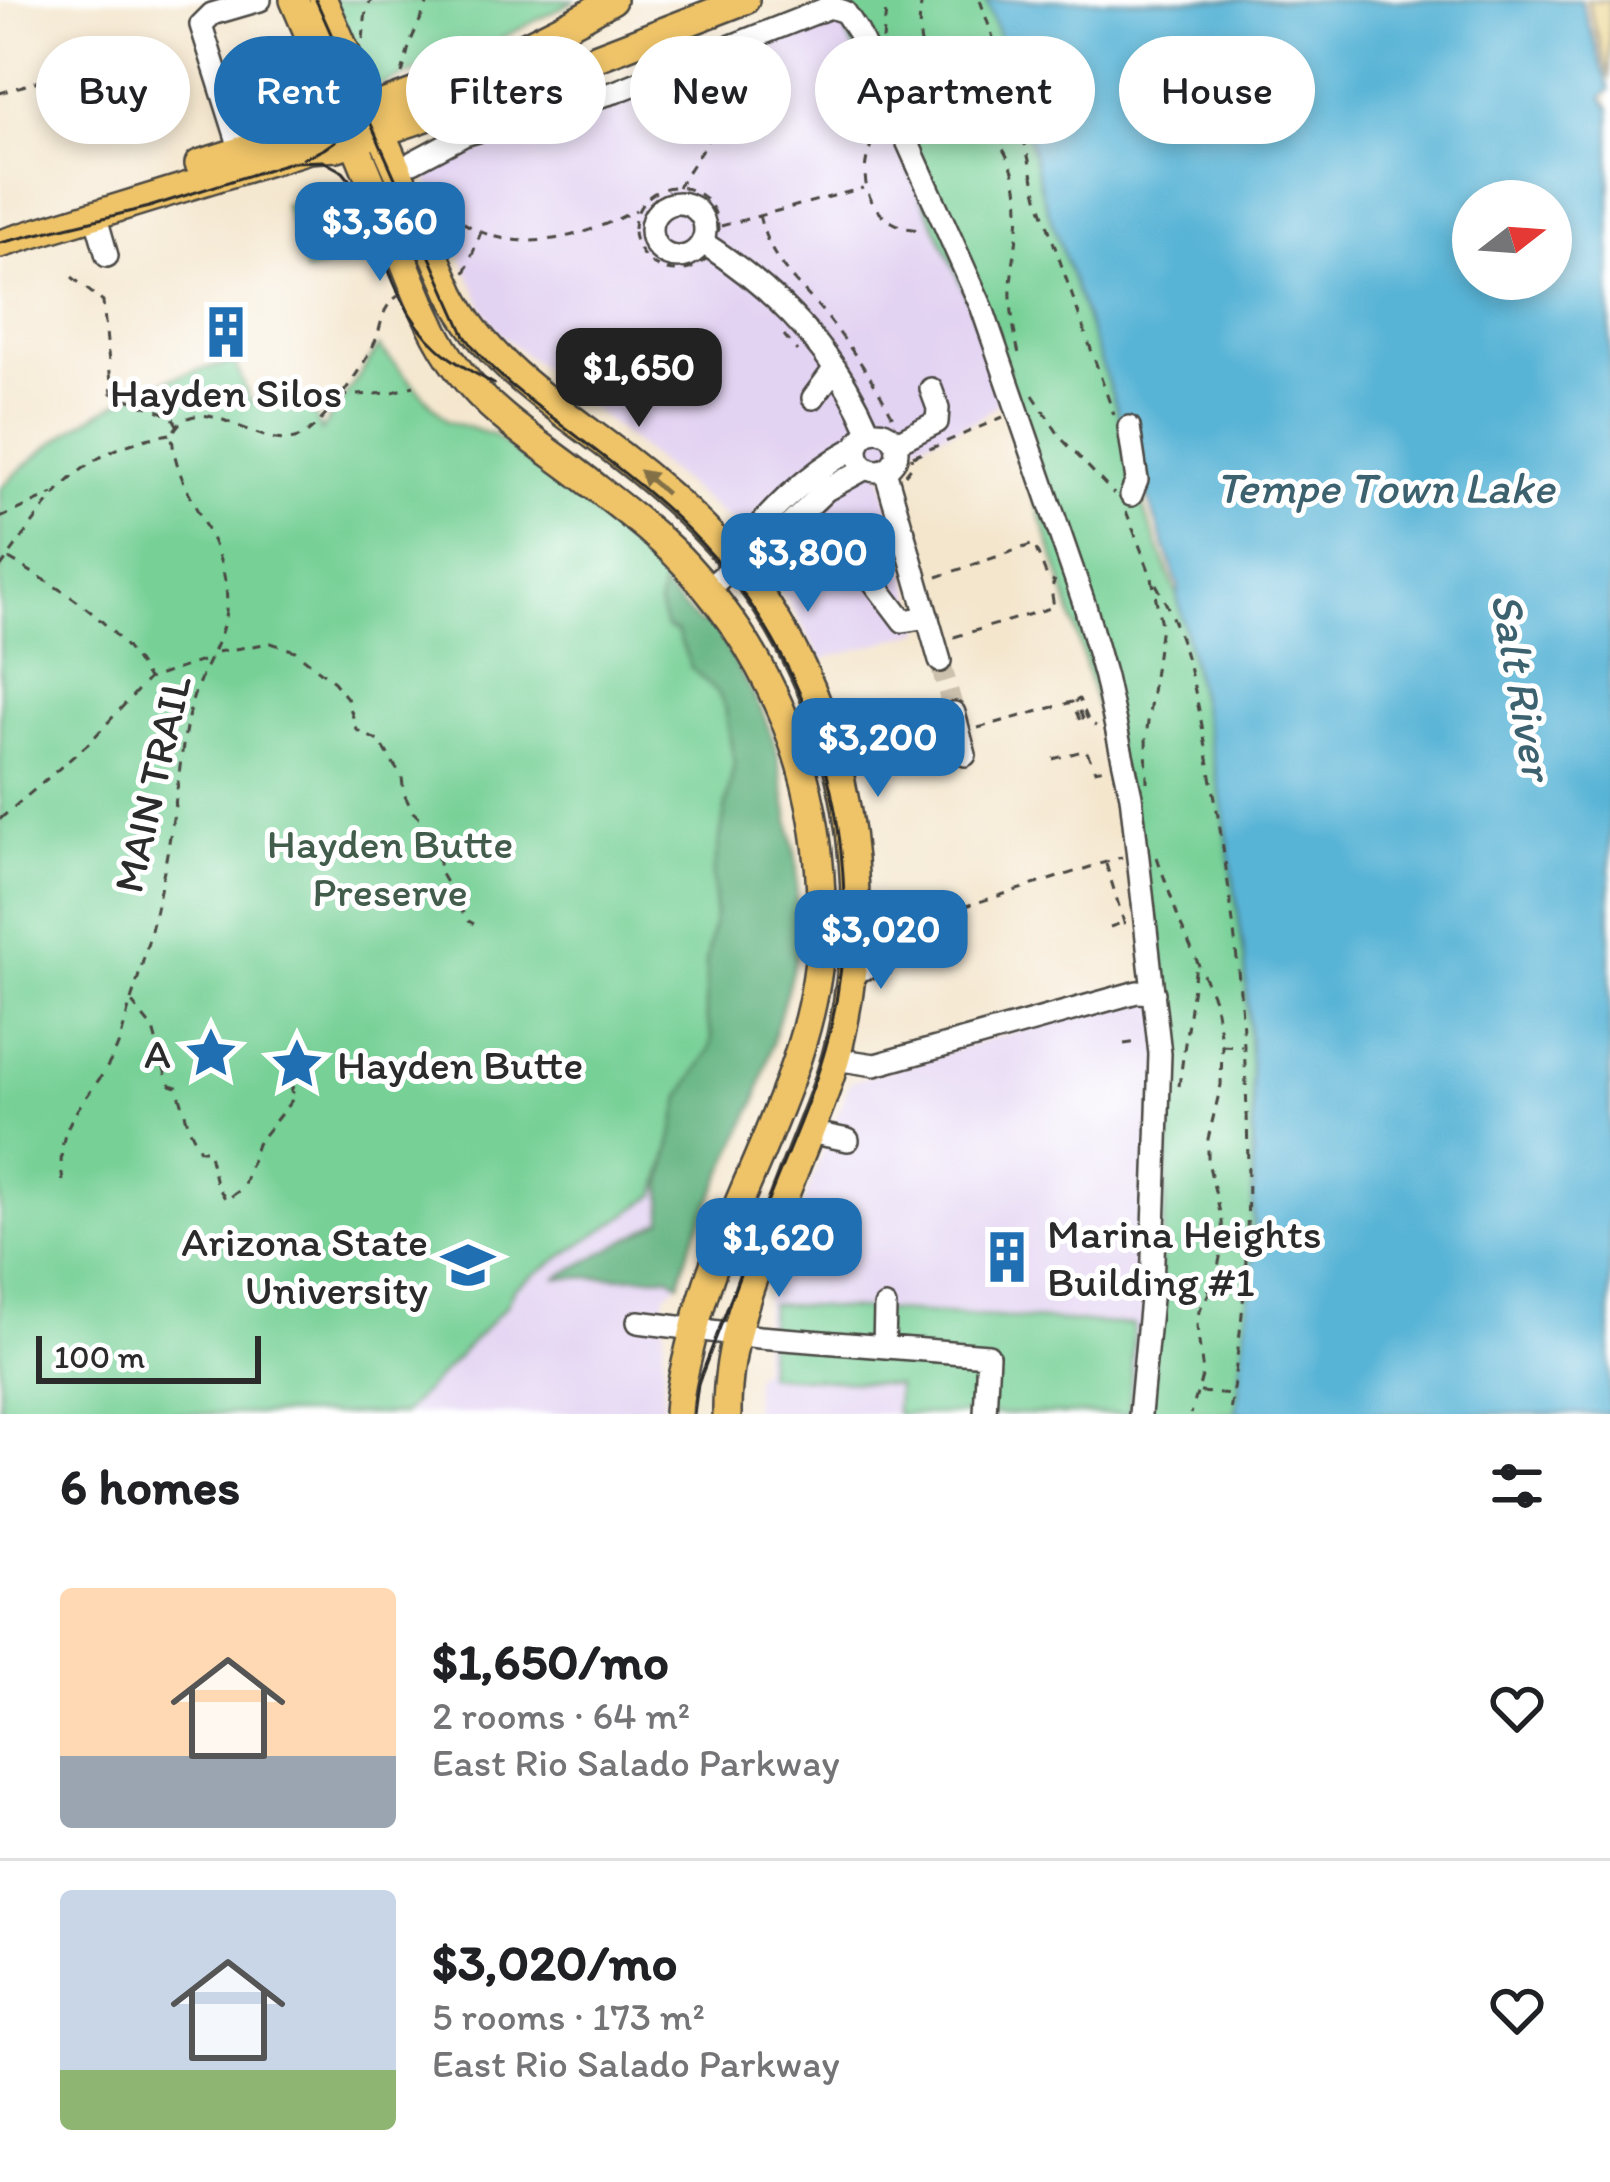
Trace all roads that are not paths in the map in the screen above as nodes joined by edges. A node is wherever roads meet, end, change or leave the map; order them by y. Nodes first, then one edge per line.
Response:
1 (260, 0) edge
2 (294, 0) edge
3 (322, 0) edge
4 (612, 0) edge
5 (745, 0) edge
6 (314, 36) edge
7 (334, 36) edge
8 (382, 116) edge
9 (382, 120) edge
10 (274, 144) edge
11 (320, 144) edge
12 (368, 144) edge
13 (372, 144) edge
14 (241, 151) junction
15 (414, 166) road end
16 (94, 214) junction
17 (0, 226) edge
18 (0, 244) edge
19 (708, 245) junction
20 (107, 256) dead end
21 (931, 389) dead end
22 (1122, 422) road end
23 (869, 454) junction
24 (1131, 495) dead end
25 (904, 532) junction
26 (735, 565) junction
27 (707, 590) junction
28 (928, 617) junction
29 (947, 654) tunnel mouth
30 (954, 713) tunnel mouth
31 (965, 755) dead end
32 (821, 936) junction
33 (1154, 994) junction
34 (835, 1059) junction
35 (777, 1113) junction
36 (809, 1132) junction
37 (848, 1140) dead end
38 (885, 1307) dead end
39 (638, 1322) dead end
40 (695, 1329) junction
41 (736, 1333) junction
42 (884, 1347) junction
43 (678, 1414) edge
44 (727, 1414) edge
45 (985, 1414) edge
46 (1140, 1414) edge

1 - 14 lane
2 - 6 main road
3 - 7 main road
4 - 8 main road
5 - 9 main road
10 - 14 main road
11 - 16 main road
12 - 27 main road
26 -> 13 main road
14 - 17 main road
15 - 33 lane
16 - 18 main road
16 - 20 lane
19 - 19 lane
19 - 23 lane
21 - 23 lane
22 - 24 lane
23 - 25 lane
23 - 26 lane
25 - 28 lane
25 - 28 lane
26 - 27 lane
26 - 34 main road
27 - 32 main road
28 - 29 lane
30 - 31 lane
32 - 34 main road
32 - 35 main road
33 - 34 lane
33 - 46 lane
34 - 35 main road
34 - 36 main road
35 - 40 main road
36 - 37 lane
36 - 41 main road
38 - 42 lane
39 - 40 lane
40 - 41 lane
40 - 43 main road
41 - 42 lane
41 - 44 main road
42 - 45 lane

